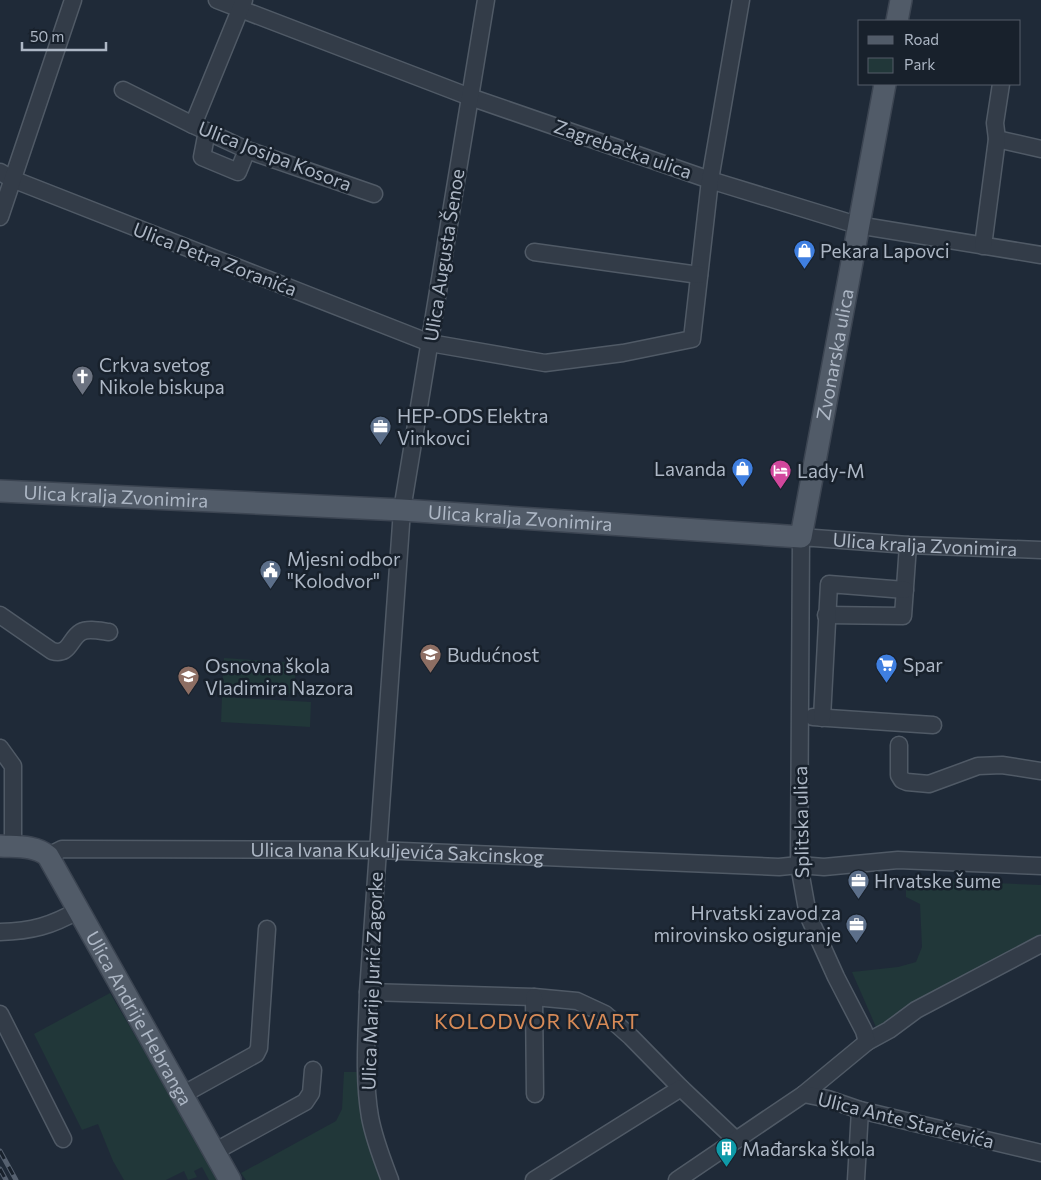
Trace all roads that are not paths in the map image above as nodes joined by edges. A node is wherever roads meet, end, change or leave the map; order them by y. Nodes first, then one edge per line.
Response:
1 (73, 0) edge
2 (217, 0) edge
3 (486, 0) edge
4 (741, 0) edge
5 (901, 0) edge
6 (243, 4) edge
7 (897, 20) edge
8 (885, 85) edge
9 (1001, 85) edge
10 (123, 90) dead end
11 (470, 97) junction
12 (200, 128) junction
13 (997, 139) junction
14 (1041, 149) edge
15 (247, 150) junction
16 (6, 176) edge
17 (710, 180) junction
18 (374, 194) dead end
19 (0, 217) edge
20 (857, 225) junction
21 (983, 246) junction
22 (534, 252) dead end
23 (1041, 255) edge
24 (699, 275) junction
25 (430, 343) junction
26 (0, 492) edge
27 (402, 510) junction
28 (801, 537) junction
29 (908, 545) junction
30 (1041, 550) edge
31 (905, 590) junction
32 (0, 615) edge
33 (826, 615) junction
34 (109, 632) dead end
35 (801, 716) junction
36 (822, 718) junction
37 (933, 726) dead end
38 (900, 745) dead end
39 (0, 748) edge
40 (1041, 771) edge
41 (7, 846) edge
42 (378, 850) junction
43 (48, 856) junction
44 (799, 865) junction
45 (1041, 866) edge
46 (79, 910) junction
47 (267, 929) dead end
48 (0, 932) edge
49 (1041, 944) edge
50 (368, 992) junction
51 (534, 997) junction
52 (0, 1014) edge
53 (867, 1042) junction
54 (313, 1070) dead end
55 (681, 1088) junction
56 (182, 1094) junction
57 (535, 1094) dead end
58 (804, 1094) junction
59 (860, 1110) junction
60 (63, 1139) dead end
61 (736, 1140) junction
62 (214, 1152) junction
63 (1041, 1153) edge
64 (230, 1180) edge
65 (390, 1180) edge
66 (534, 1180) edge
67 (677, 1180) edge
68 (856, 1180) edge

1 - 16 street
2 - 6 street, Zagrebačka ulica
3 - 11 street, Ulica Augusta Šenoe
4 - 17 street
5 - 7 main road
6 - 11 street, Zagrebačka ulica
6 - 12 street
8 - 20 main road, Zvonarska ulica
9 - 13 street
10 - 12 street, Ulica Josipa Kosora
11 - 17 street, Zagrebačka ulica
11 - 25 street, Ulica Augusta Šenoe
12 - 15 street, Ulica Josipa Kosora
12 - 15 street
13 - 14 street
13 - 21 street
15 - 18 street, Ulica Josipa Kosora
16 - 19 street
16 - 25 street, Ulica Petra Zoranića
17 - 20 street, Zagrebačka ulica
17 - 24 street
20 - 21 street, Zagrebačka ulica
20 - 28 main road, Zvonarska ulica
21 - 23 street, Zagrebačka ulica
22 - 24 street
24 - 25 street, Ulica Petra Zoranića
25 - 27 street, Ulica Augusta Šenoe
26 - 27 main road, Ulica kralja Zvonimira
27 - 28 main road, Ulica kralja Zvonimira
27 - 42 street, Ulica Marije Jurić Zagorke
28 - 29 street, Ulica kralja Zvonimira
28 - 35 street, Splitska ulica
29 - 30 street, Ulica kralja Zvonimira
29 - 31 street
31 - 33 street
31 - 33 street
32 - 34 street
33 - 36 street
35 - 36 street
35 - 44 street, Splitska ulica
36 - 37 street
38 - 40 street
39 - 41 street
41 - 43 main road
42 - 43 street, Ulica Ivana Kukuljevića Sakcinskog
42 - 44 street, Ulica Ivana Kukuljevića Sakcinskog
42 - 50 street, Ulica Marije Jurić Zagorke
43 - 46 main road, Ulica Andrije Hebranga
44 - 45 street, Ulica Ivana Kukuljevića Sakcinskog
44 - 53 street, Splitska ulica
46 - 48 street
46 - 56 main road, Ulica Andrije Hebranga
47 - 56 street
49 - 53 street
50 - 51 street
50 - 65 street, Ulica Marije Jurić Zagorke
51 - 55 street
51 - 57 street
52 - 60 street
53 - 58 street
54 - 62 street
55 - 61 street
55 - 66 street
56 - 62 main road, Ulica Andrije Hebranga
58 - 59 street, Ulica Ante Starčevića
58 - 61 street, Ulica Ante Starčevića
59 - 63 street, Ulica Ante Starčevića
59 - 68 street
61 - 67 street, Ulica Ante Starčevića
62 - 64 main road, Ulica Andrije Hebranga

